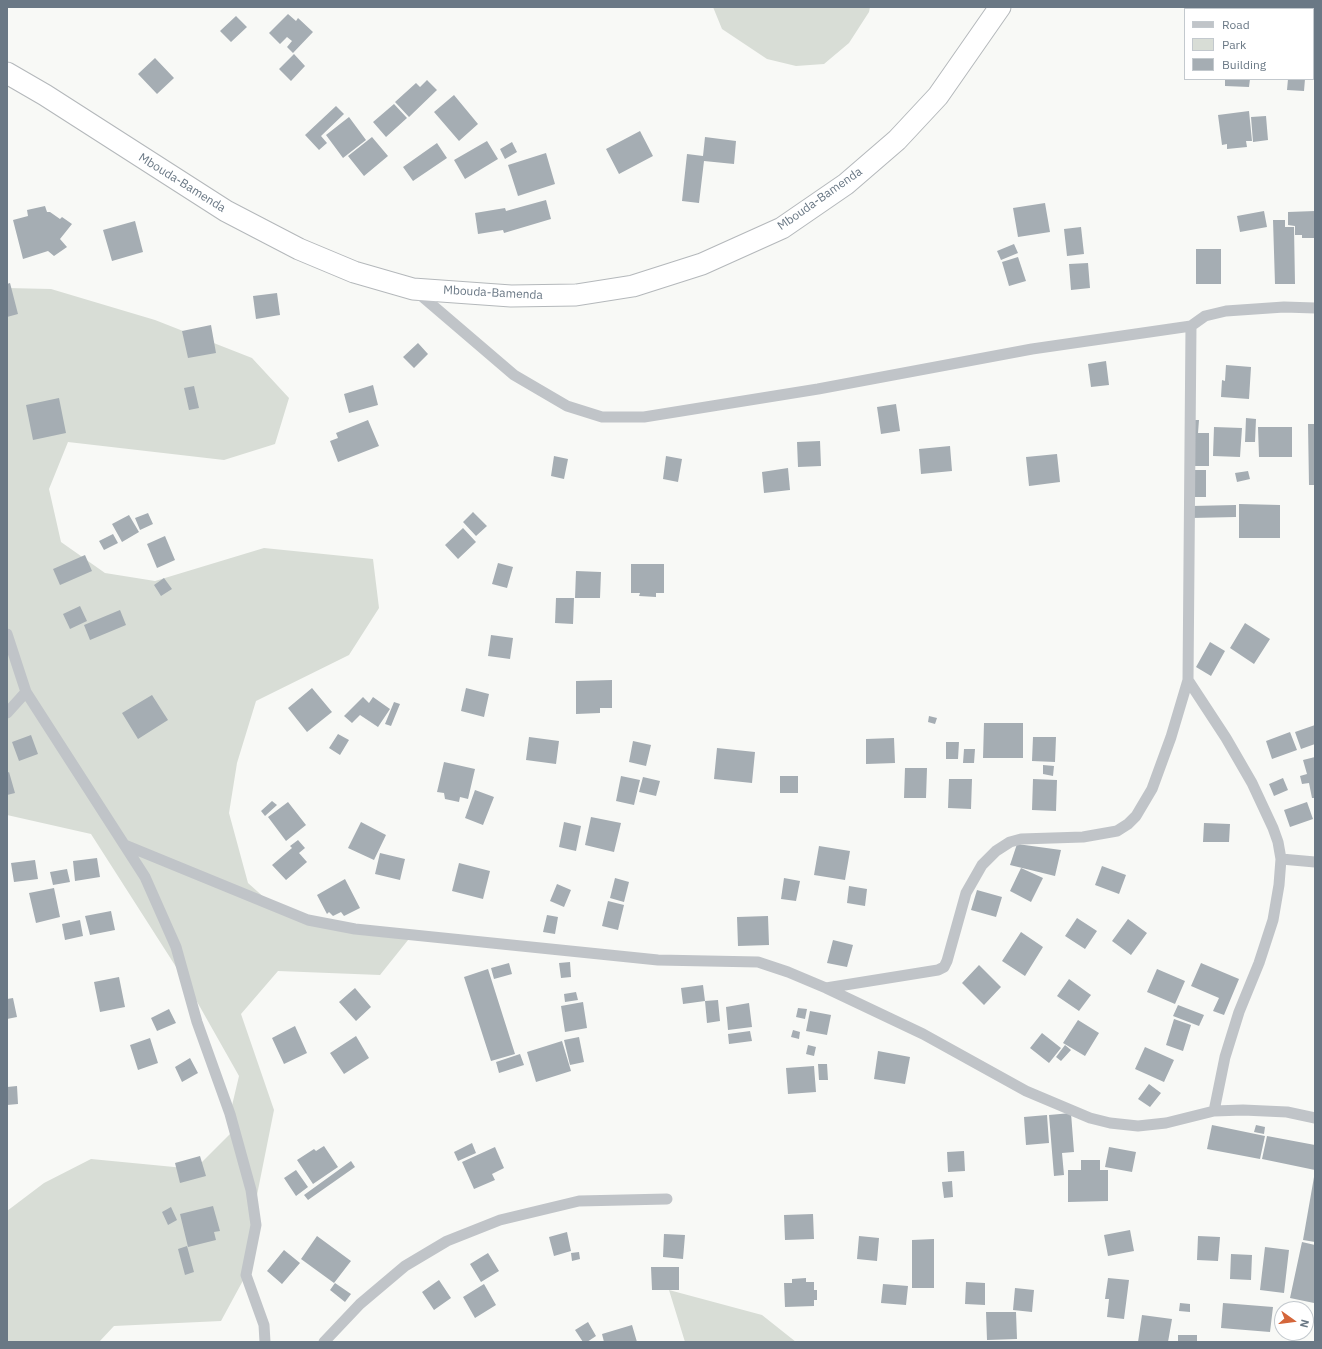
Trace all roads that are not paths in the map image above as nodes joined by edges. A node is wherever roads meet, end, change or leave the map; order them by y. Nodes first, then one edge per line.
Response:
1 (1000, 7) edge
2 (7, 73) edge
3 (413, 289) junction
4 (1315, 308) edge
5 (1191, 326) junction
6 (7, 634) edge
7 (1188, 680) junction
8 (26, 692) junction
9 (7, 714) edge
10 (125, 845) junction
11 (1281, 859) junction
12 (1315, 862) edge
13 (826, 988) junction
14 (1214, 1111) junction
15 (1315, 1118) edge
16 (667, 1199) dead end
17 (265, 1342) edge
18 (324, 1342) edge

1 - 3 highway, Mbouda-Bamenda
2 - 3 highway, Mbouda-Bamenda
3 - 5 street
4 - 5 street
5 - 7 street
6 - 8 street
7 - 11 street
7 - 13 street
8 - 9 street
8 - 10 street
10 - 13 street
10 - 17 street
11 - 12 street
11 - 14 street
13 - 14 street
14 - 15 street
16 - 18 street

